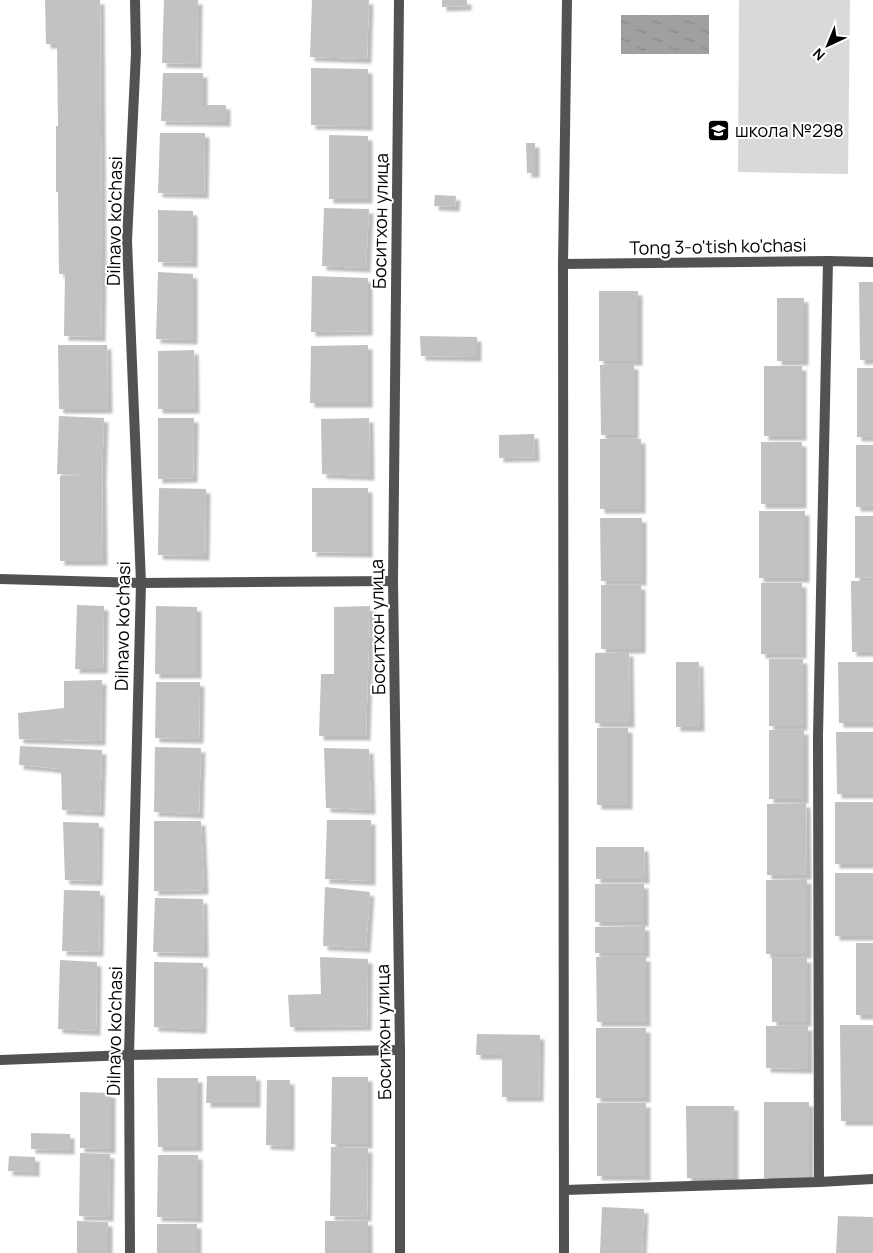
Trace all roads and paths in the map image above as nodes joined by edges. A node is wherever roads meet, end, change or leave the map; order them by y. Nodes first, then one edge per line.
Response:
1 (135, 0) edge
2 (399, 0) edge
3 (567, 0) edge
4 (828, 261) junction
5 (873, 262) edge
6 (563, 264) junction
7 (0, 579) edge
8 (392, 581) junction
9 (141, 583) junction
10 (400, 1050) junction
11 (128, 1055) junction
12 (0, 1060) edge
13 (873, 1180) edge
14 (818, 1182) junction
15 (564, 1190) junction
16 (130, 1253) edge
17 (400, 1253) edge
18 (564, 1253) edge

1 - 9 street, Dilnavo ko'chasi
2 - 8 street, Боситхон улица
3 - 6 street
4 - 5 street, Tong 3-o'tish ko'chasi
4 - 6 street, Tong 3-o'tish ko'chasi
4 - 14 street
6 - 15 street
7 - 9 street
8 - 9 street
8 - 10 street, Боситхон улица
9 - 11 street, Dilnavo ko'chasi
10 - 11 street
10 - 17 street, Боситхон улица
11 - 12 street
11 - 16 street, Dilnavo ko'chasi
13 - 14 street
14 - 15 street
15 - 18 street

